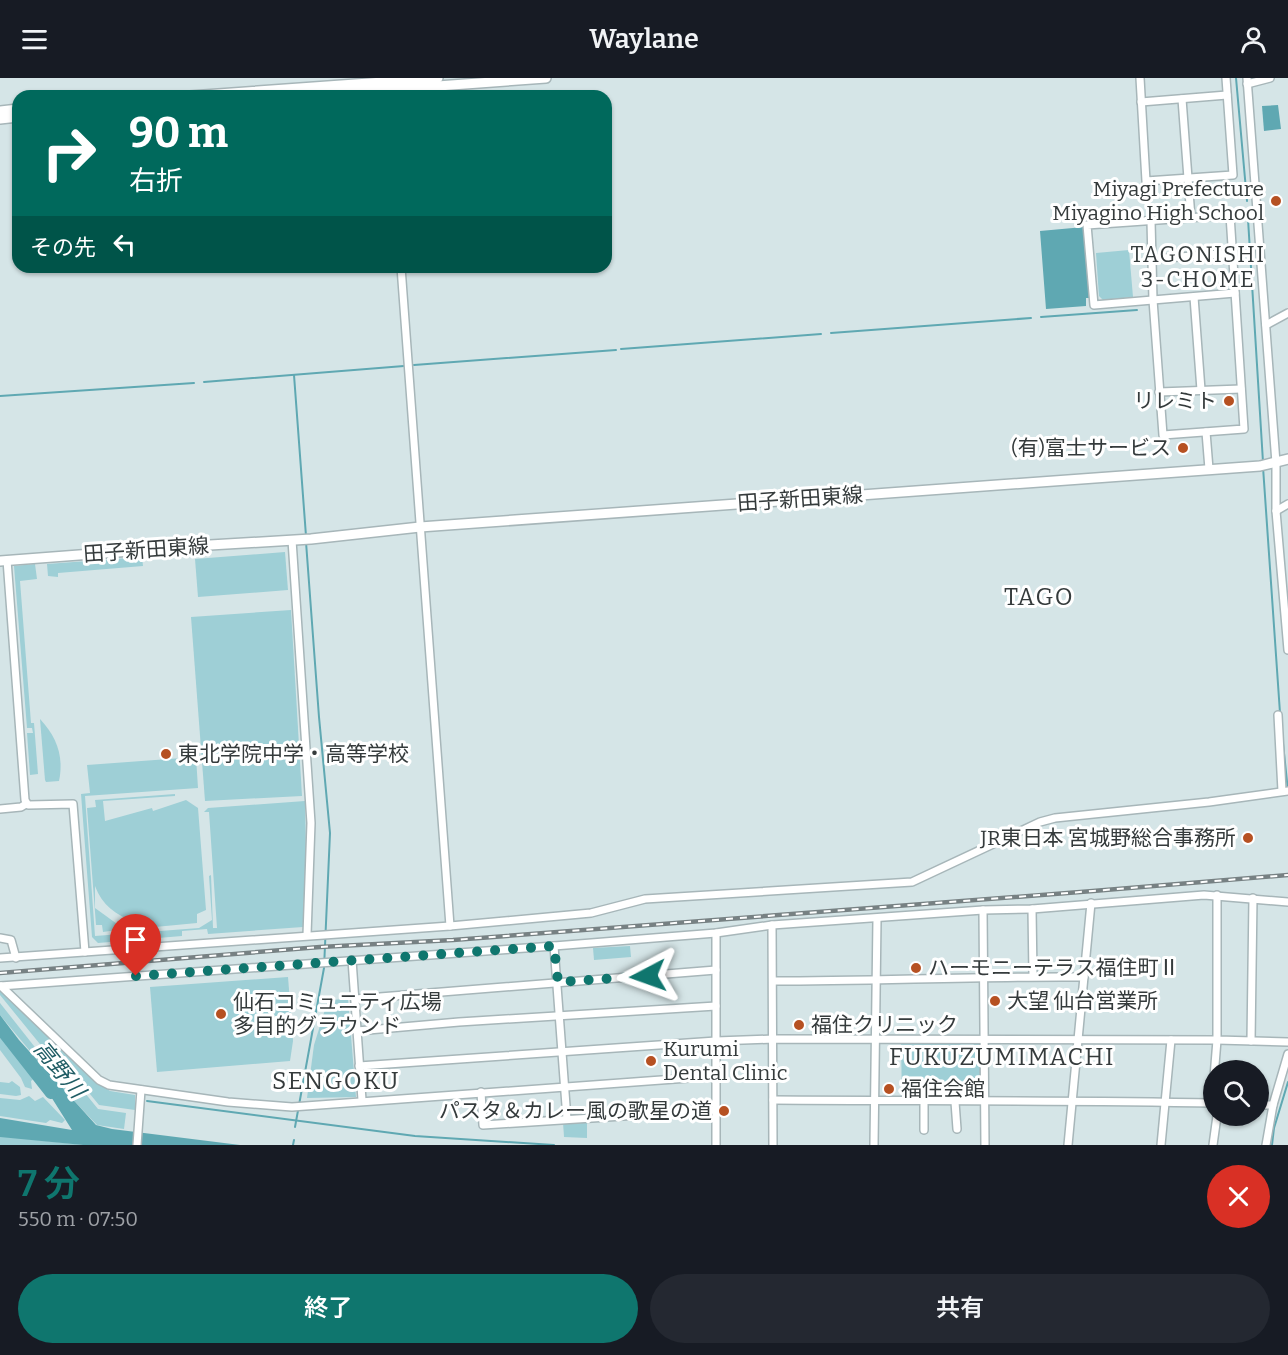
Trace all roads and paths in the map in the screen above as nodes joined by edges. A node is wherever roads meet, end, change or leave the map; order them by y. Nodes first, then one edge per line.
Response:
1 (438, 78) edge
2 (546, 78) edge
3 (1140, 78) edge
4 (1226, 78) edge
5 (1270, 78) edge
6 (1247, 81) edge
7 (388, 86) edge
8 (309, 90) edge
9 (354, 90) edge
10 (1227, 95) junction
11 (1182, 99) junction
12 (1141, 102) junction
13 (1188, 178) junction
14 (1258, 213) junction
15 (1230, 215) junction
16 (1191, 218) junction
17 (1150, 221) junction
18 (1234, 253) junction
19 (1152, 259) junction
20 (401, 273) edge
21 (1235, 293) junction
22 (1194, 297) junction
23 (1153, 300) junction
24 (1288, 313) edge
25 (1266, 325) junction
26 (1241, 389) junction
27 (1201, 390) junction
28 (1159, 392) junction
29 (1206, 432) junction
30 (1288, 459) edge
31 (1268, 464) junction
32 (1209, 469) junction
33 (1288, 504) edge
34 (1276, 511) junction
35 (420, 527) junction
36 (301, 540) junction
37 (3, 560) edge
38 (1287, 613) edge
39 (1288, 650) edge
40 (1278, 715) dead end
41 (1284, 791) edge
42 (26, 804) junction
43 (0, 809) edge
44 (1217, 896) junction
45 (1253, 898) junction
46 (1288, 902) edge
47 (1091, 903) junction
48 (1032, 909) junction
49 (983, 910) junction
50 (877, 919) junction
51 (772, 925) junction
52 (450, 926) junction
53 (716, 933) junction
54 (307, 935) junction
55 (0, 938) edge
56 (554, 946) junction
57 (85, 952) junction
58 (16, 957) junction
59 (0, 958) edge
60 (352, 960) junction
61 (716, 970) junction
62 (1033, 976) junction
63 (983, 977) junction
64 (1084, 977) junction
65 (773, 981) junction
66 (876, 981) junction
67 (558, 982) junction
68 (1, 986) edge
69 (355, 999) junction
70 (716, 1006) junction
71 (560, 1016) junction
72 (357, 1031) junction
73 (774, 1039) junction
74 (985, 1039) junction
75 (875, 1040) junction
76 (1079, 1040) junction
77 (1171, 1040) junction
78 (1217, 1040) junction
79 (716, 1041) junction
80 (1251, 1041) junction
81 (1288, 1042) edge
82 (563, 1051) junction
83 (1288, 1054) edge
84 (1215, 1060) edge
85 (359, 1066) junction
86 (716, 1076) junction
87 (565, 1086) junction
88 (141, 1090) junction
89 (481, 1092) junction
90 (362, 1100) junction
91 (773, 1100) junction
92 (1073, 1100) junction
93 (875, 1101) junction
94 (924, 1102) junction
95 (956, 1102) junction
96 (984, 1102) junction
97 (1166, 1102) junction
98 (1203, 1103) edge
99 (1269, 1105) edge
100 (1273, 1105) junction
101 (715, 1110) junction
102 (567, 1119) junction
103 (1216, 1126) edge
104 (924, 1130) dead end
105 (957, 1130) dead end
106 (137, 1145) edge
107 (717, 1145) edge
108 (773, 1145) edge
109 (874, 1145) edge
110 (984, 1145) edge
111 (1068, 1145) edge
112 (1161, 1145) edge
113 (1213, 1145) edge
114 (1266, 1145) edge

1 - 7 street
2 - 7 street
3 - 12 street
4 - 10 street
5 - 6 street
6 - 14 street
7 - 8 street
7 - 9 street
10 - 11 street
10 - 13 street
11 - 12 street
11 - 13 street
12 - 13 street
13 - 16 street
14 - 15 street
14 - 25 street
15 - 16 street
15 - 18 street
16 - 17 street
17 - 19 street
17 - 23 street
18 - 19 street
18 - 21 street
19 - 23 street
20 - 35 street
21 - 22 street
21 - 26 street
22 - 23 street
22 - 27 street
23 - 28 street
24 - 25 street
25 - 31 street
26 - 27 street
26 - 29 street
27 - 28 street
28 - 29 street
29 - 32 street
30 - 31 street, 田子新田東線
31 - 32 street, 田子新田東線
31 - 34 street
32 - 35 street, 田子新田東線
33 - 34 street
34 - 38 street
35 - 36 street, 田子新田東線
35 - 52 street
36 - 37 street, 田子新田東線
36 - 54 street
37 - 42 street
38 - 39 street
40 - 41 street
41 - 52 street
42 - 43 street
42 - 57 street
44 - 45 street
44 - 47 street
44 - 78 street
45 - 46 street
45 - 80 street
47 - 48 street
47 - 64 street
48 - 49 street
48 - 62 street
49 - 50 street
49 - 63 street
50 - 51 street
50 - 66 street
51 - 53 street
51 - 65 street
52 - 54 street
53 - 56 street
53 - 61 street
54 - 57 street
55 - 58 street
56 - 60 street
56 - 67 street
57 - 58 street
58 - 59 street
60 - 68 street
60 - 69 street
61 - 67 street
61 - 70 street
62 - 63 street
62 - 64 street
63 - 66 street
63 - 74 street
64 - 76 street
65 - 66 street
65 - 73 street
66 - 75 street
67 - 69 street
67 - 71 street
68 - 88 street
69 - 72 street
70 - 71 street
70 - 79 street
71 - 72 street
71 - 82 street
72 - 85 street
73 - 75 street
73 - 79 street
73 - 91 street
74 - 75 street
74 - 76 street
74 - 96 street
75 - 93 street
76 - 77 street
76 - 92 street
77 - 78 street
77 - 97 street
78 - 80 street
78 - 84 street
79 - 82 street
79 - 86 street
80 - 81 street
82 - 85 street
82 - 87 street
83 - 100 street
85 - 90 street
86 - 87 street
86 - 101 street
87 - 89 street
87 - 102 street
88 - 90 street
88 - 106 street
89 - 90 street
89 - 102 street
91 - 93 street
91 - 108 street
92 - 96 street
92 - 97 street
92 - 111 street
93 - 94 street
93 - 109 street
94 - 95 street
94 - 104 street
95 - 96 street
95 - 105 street
96 - 110 street
97 - 98 street
97 - 112 street
99 - 100 street
100 - 114 street
101 - 102 street
101 - 107 street
103 - 113 street

